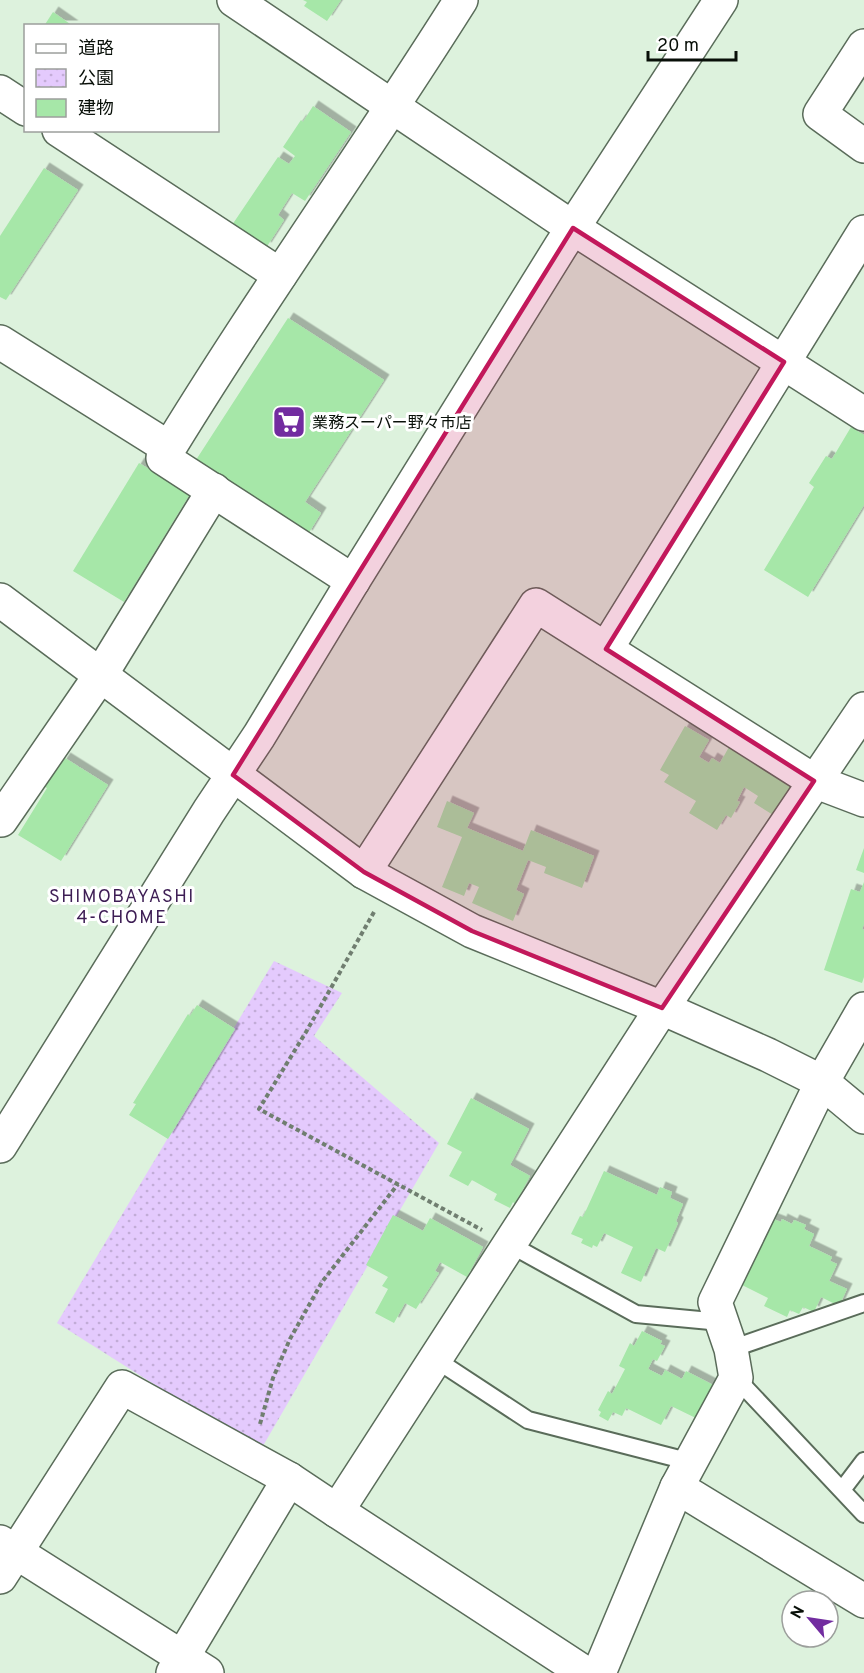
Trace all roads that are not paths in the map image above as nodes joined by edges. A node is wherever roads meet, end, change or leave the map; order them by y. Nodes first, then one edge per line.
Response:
1 (234, 0) edge
2 (461, 0) edge
3 (721, 0) edge
4 (864, 46) edge
5 (0, 92) edge
6 (393, 107) junction
7 (24, 108) edge
8 (62, 132) edge
9 (864, 146) edge
10 (573, 228) junction
11 (864, 232) edge
12 (280, 275) junction
13 (0, 342) edge
14 (784, 362) junction
15 (864, 414) edge
16 (169, 448) junction
17 (214, 490) junction
18 (352, 581) junction
19 (0, 600) edge
20 (606, 649) junction
21 (100, 676) junction
22 (864, 709) edge
23 (233, 775) junction
24 (814, 781) junction
25 (864, 800) edge
26 (0, 819) edge
27 (376, 879) junction
28 (662, 1008) junction
29 (864, 1009) edge
30 (822, 1082) junction
31 (864, 1117) edge
32 (0, 1146) edge
33 (509, 1244) junction
34 (864, 1304) edge
35 (729, 1349) junction
36 (435, 1359) junction
37 (864, 1461) edge
38 (684, 1474) junction
39 (289, 1479) junction
40 (842, 1491) junction
41 (337, 1511) junction
42 (864, 1514) edge
43 (5, 1557) edge
44 (862, 1592) edge
45 (188, 1668) edge
46 (585, 1673) edge
47 (599, 1673) edge

1 - 6 street
2 - 6 street
3 - 10 street
4 - 9 street
5 - 7 street
6 - 10 street
6 - 12 street
8 - 12 street
10 - 14 street
10 - 18 street
11 - 14 street
12 - 16 street
13 - 16 street
14 - 15 street
14 - 20 street
16 - 17 street
17 - 18 street
17 - 21 street
18 - 23 street
19 - 21 street
20 - 24 street
20 - 27 street
21 - 23 street
21 - 26 street
22 - 24 street
23 - 27 street
23 - 32 street
24 - 25 street
24 - 28 street
27 - 28 street
28 - 30 street
28 - 33 street
29 - 30 street
30 - 31 street
30 - 35 street
33 - 35 lane
33 - 36 street
34 - 35 lane
35 - 38 street
35 - 40 lane
36 - 38 lane
36 - 41 street
37 - 40 lane
38 - 44 street
38 - 47 street
39 - 41 street
39 - 43 street
39 - 45 street
40 - 42 lane
41 - 46 street
43 - 45 street

